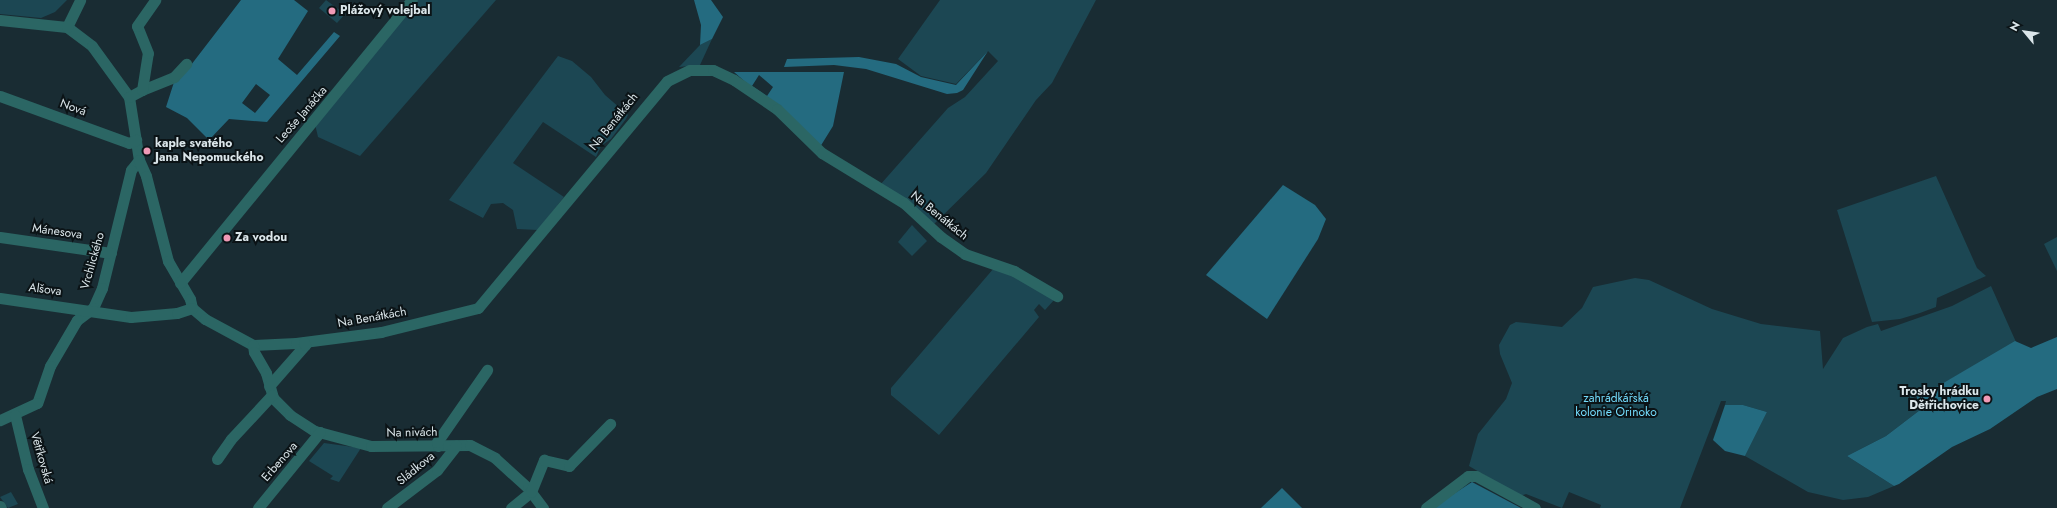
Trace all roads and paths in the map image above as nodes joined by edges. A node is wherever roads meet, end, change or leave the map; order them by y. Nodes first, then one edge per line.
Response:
1 (80, 0) edge
2 (155, 0) edge
3 (412, 0) edge
4 (0, 20) edge
5 (67, 27) junction
6 (186, 64) dead end
7 (142, 90) junction
8 (0, 96) edge
9 (129, 97) junction
10 (136, 140) junction
11 (139, 160) junction
12 (0, 237) edge
13 (110, 253) junction
14 (180, 283) junction
15 (1057, 296) dead end
16 (0, 298) edge
17 (192, 308) junction
18 (87, 311) junction
19 (304, 342) junction
20 (253, 344) junction
21 (487, 370) dead end
22 (271, 391) junction
23 (15, 415) junction
24 (0, 420) edge
25 (610, 424) dead end
26 (320, 432) junction
27 (438, 446) junction
28 (456, 446) junction
29 (217, 459) dead end
30 (531, 492) junction
31 (43, 508) edge
32 (258, 508) edge
33 (387, 508) edge
34 (511, 508) edge
35 (543, 508) edge
36 (1426, 508) edge
37 (1535, 508) edge

1 - 5 street
2 - 7 street
3 - 14 street, Leoše Janáčka
4 - 5 street
5 - 9 street
6 - 7 street
7 - 9 street
8 - 10 street, Nová
9 - 10 street
10 - 11 street
11 - 13 street, Vrchlického
11 - 14 street
12 - 13 street, Mánesova
13 - 18 street, Vrchlického
14 - 17 street
15 - 19 street, Na Benátkách
16 - 18 street, Alšova
17 - 18 street
17 - 20 street
18 - 23 street, Vrchlického
19 - 20 street, Na Benátkách
19 - 22 street
20 - 22 street, Na nivách
21 - 27 street, Sládkova
22 - 26 street, Na nivách
22 - 29 street
23 - 24 street, Vrchlického
23 - 31 street, Větřkovská
25 - 30 street
26 - 27 street, Na nivách
26 - 32 street, Erbenova
27 - 28 street, Na nivách
28 - 30 street, Na nivách
28 - 33 street, Sládkova
30 - 34 street
30 - 35 street, Na nivách
36 - 37 street

